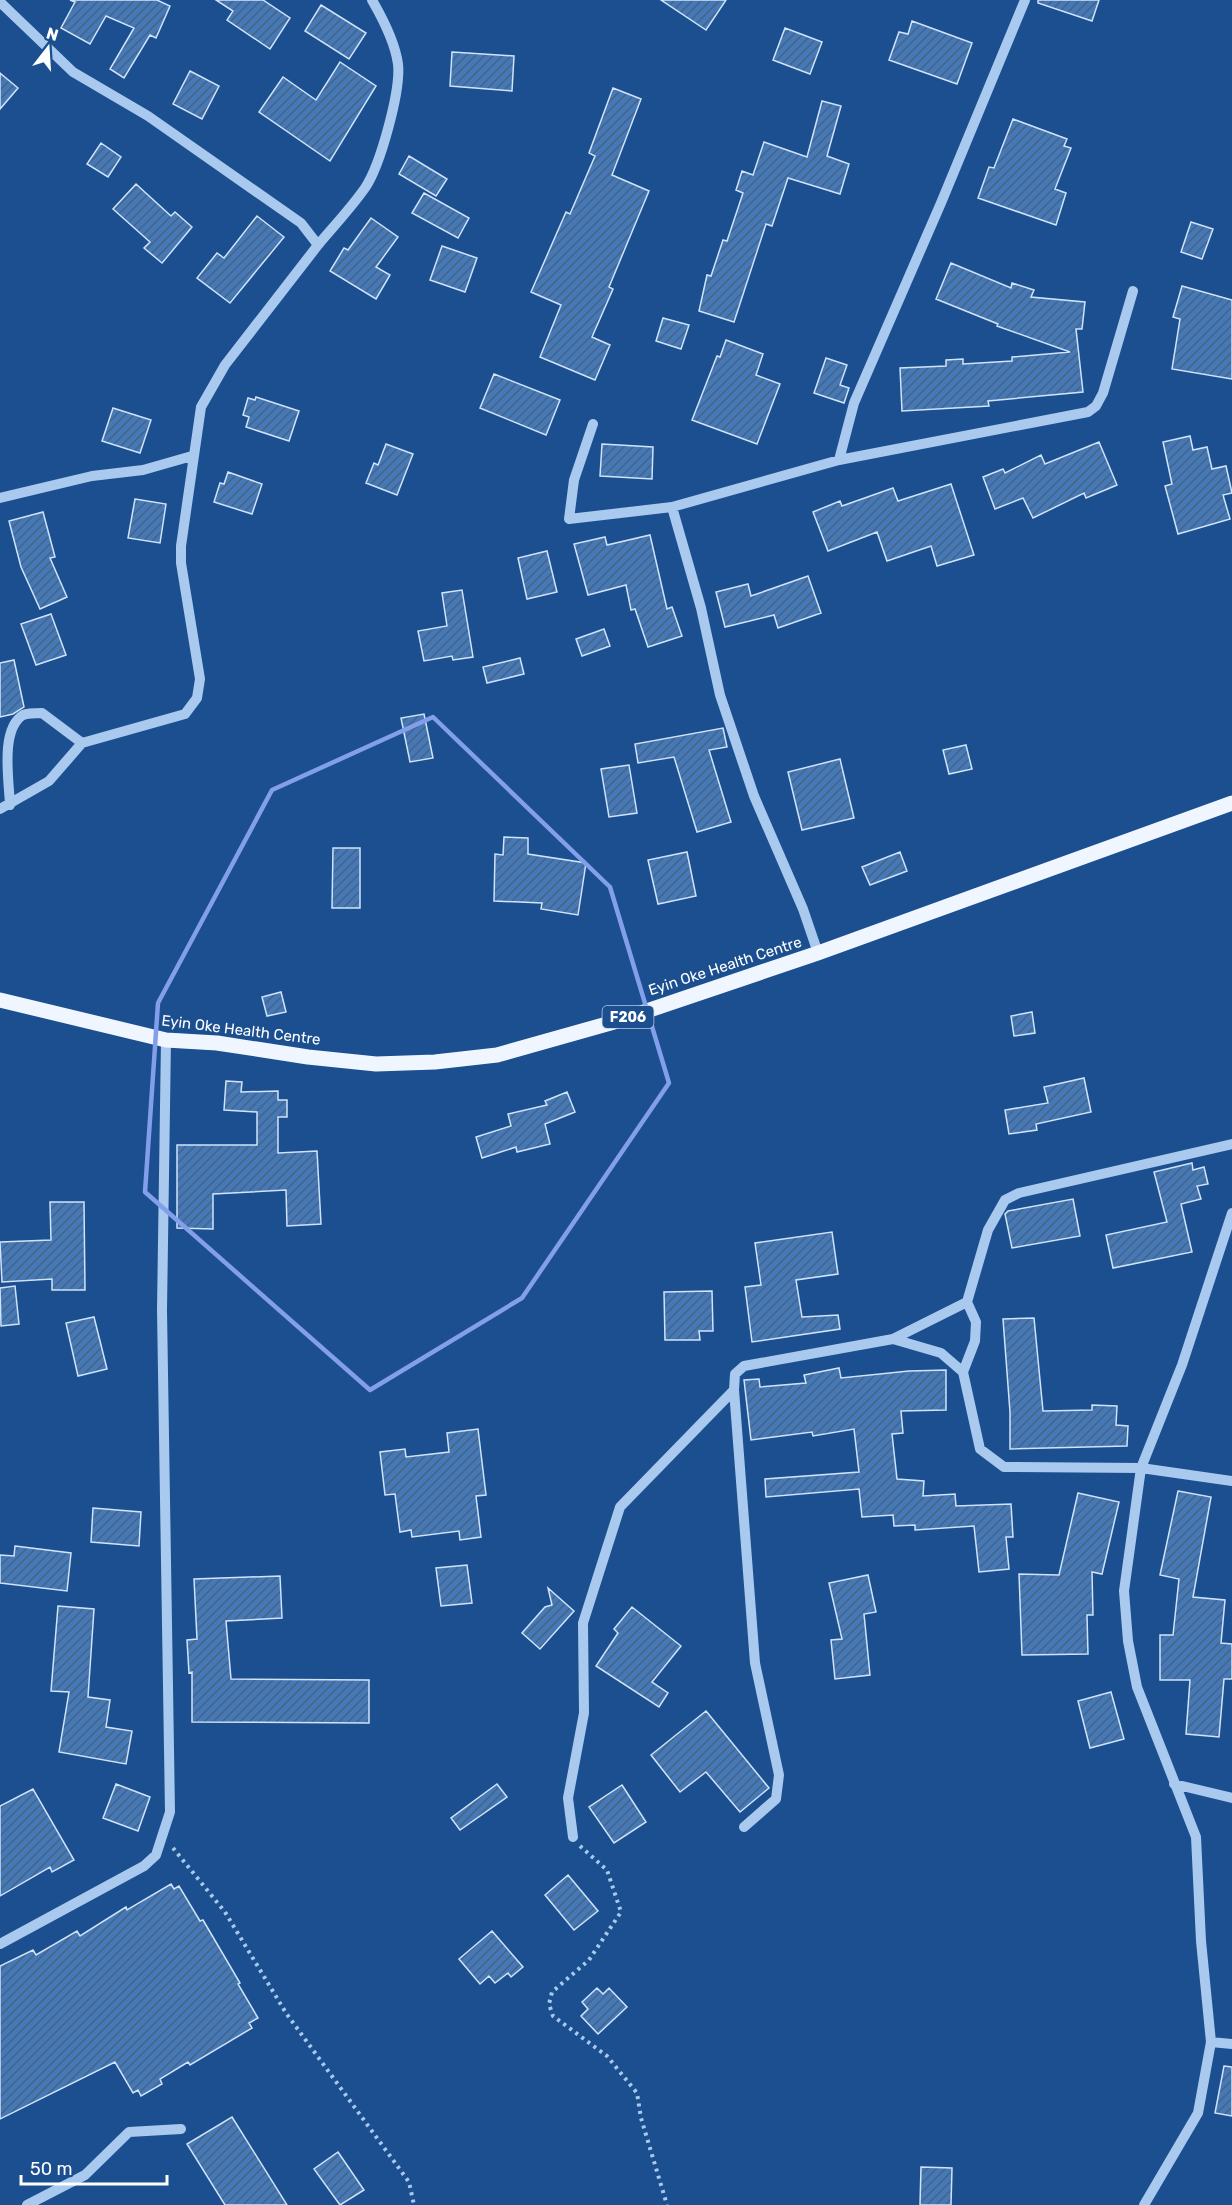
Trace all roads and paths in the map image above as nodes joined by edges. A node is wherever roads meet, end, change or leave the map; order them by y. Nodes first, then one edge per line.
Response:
1 (372, 0) edge
2 (1025, 0) edge
3 (0, 2) edge
4 (318, 245) junction
5 (1132, 291) dead end
6 (593, 424) dead end
7 (192, 456) junction
8 (839, 460) junction
9 (0, 498) edge
10 (672, 507) junction
11 (82, 743) junction
12 (1232, 803) edge
13 (5, 807) edge
14 (818, 953) junction
15 (0, 1000) edge
16 (166, 1040) junction
17 (1232, 1144) edge
18 (1232, 1213) edge
19 (967, 1302) junction
20 (892, 1339) junction
21 (963, 1372) junction
22 (734, 1390) junction
23 (1141, 1468) junction
24 (1232, 1481) edge
25 (1174, 1784) junction
26 (1232, 1798) edge
27 (744, 1827) dead end
28 (164, 1836) junction
29 (573, 1837) joint
30 (0, 1944) edge
31 (1211, 2042) junction
32 (1232, 2044) edge
33 (181, 2130) dead end
34 (27, 2205) edge
35 (414, 2205) edge
36 (667, 2205) edge
37 (1144, 2205) edge

1 - 4 street
2 - 8 street
3 - 4 street
4 - 7 street
5 - 8 street
6 - 10 street
7 - 9 street
7 - 11 street
8 - 10 street
10 - 14 street
11 - 13 street
11 - 13 street
12 - 14 main road, Eyin Oke Health Centre / F206
14 - 16 main road, Eyin Oke Health Centre / F206
15 - 16 main road, Eyin Oke Health Centre / F206
16 - 28 street
17 - 19 street
18 - 23 street
19 - 20 street
19 - 21 street
20 - 21 street
20 - 22 street
21 - 23 street
22 - 27 street
22 - 29 street
23 - 24 street
23 - 25 street
25 - 26 street
25 - 31 street
28 - 30 street
28 - 35 path
29 - 36 path
31 - 32 street
31 - 37 street
33 - 34 street

